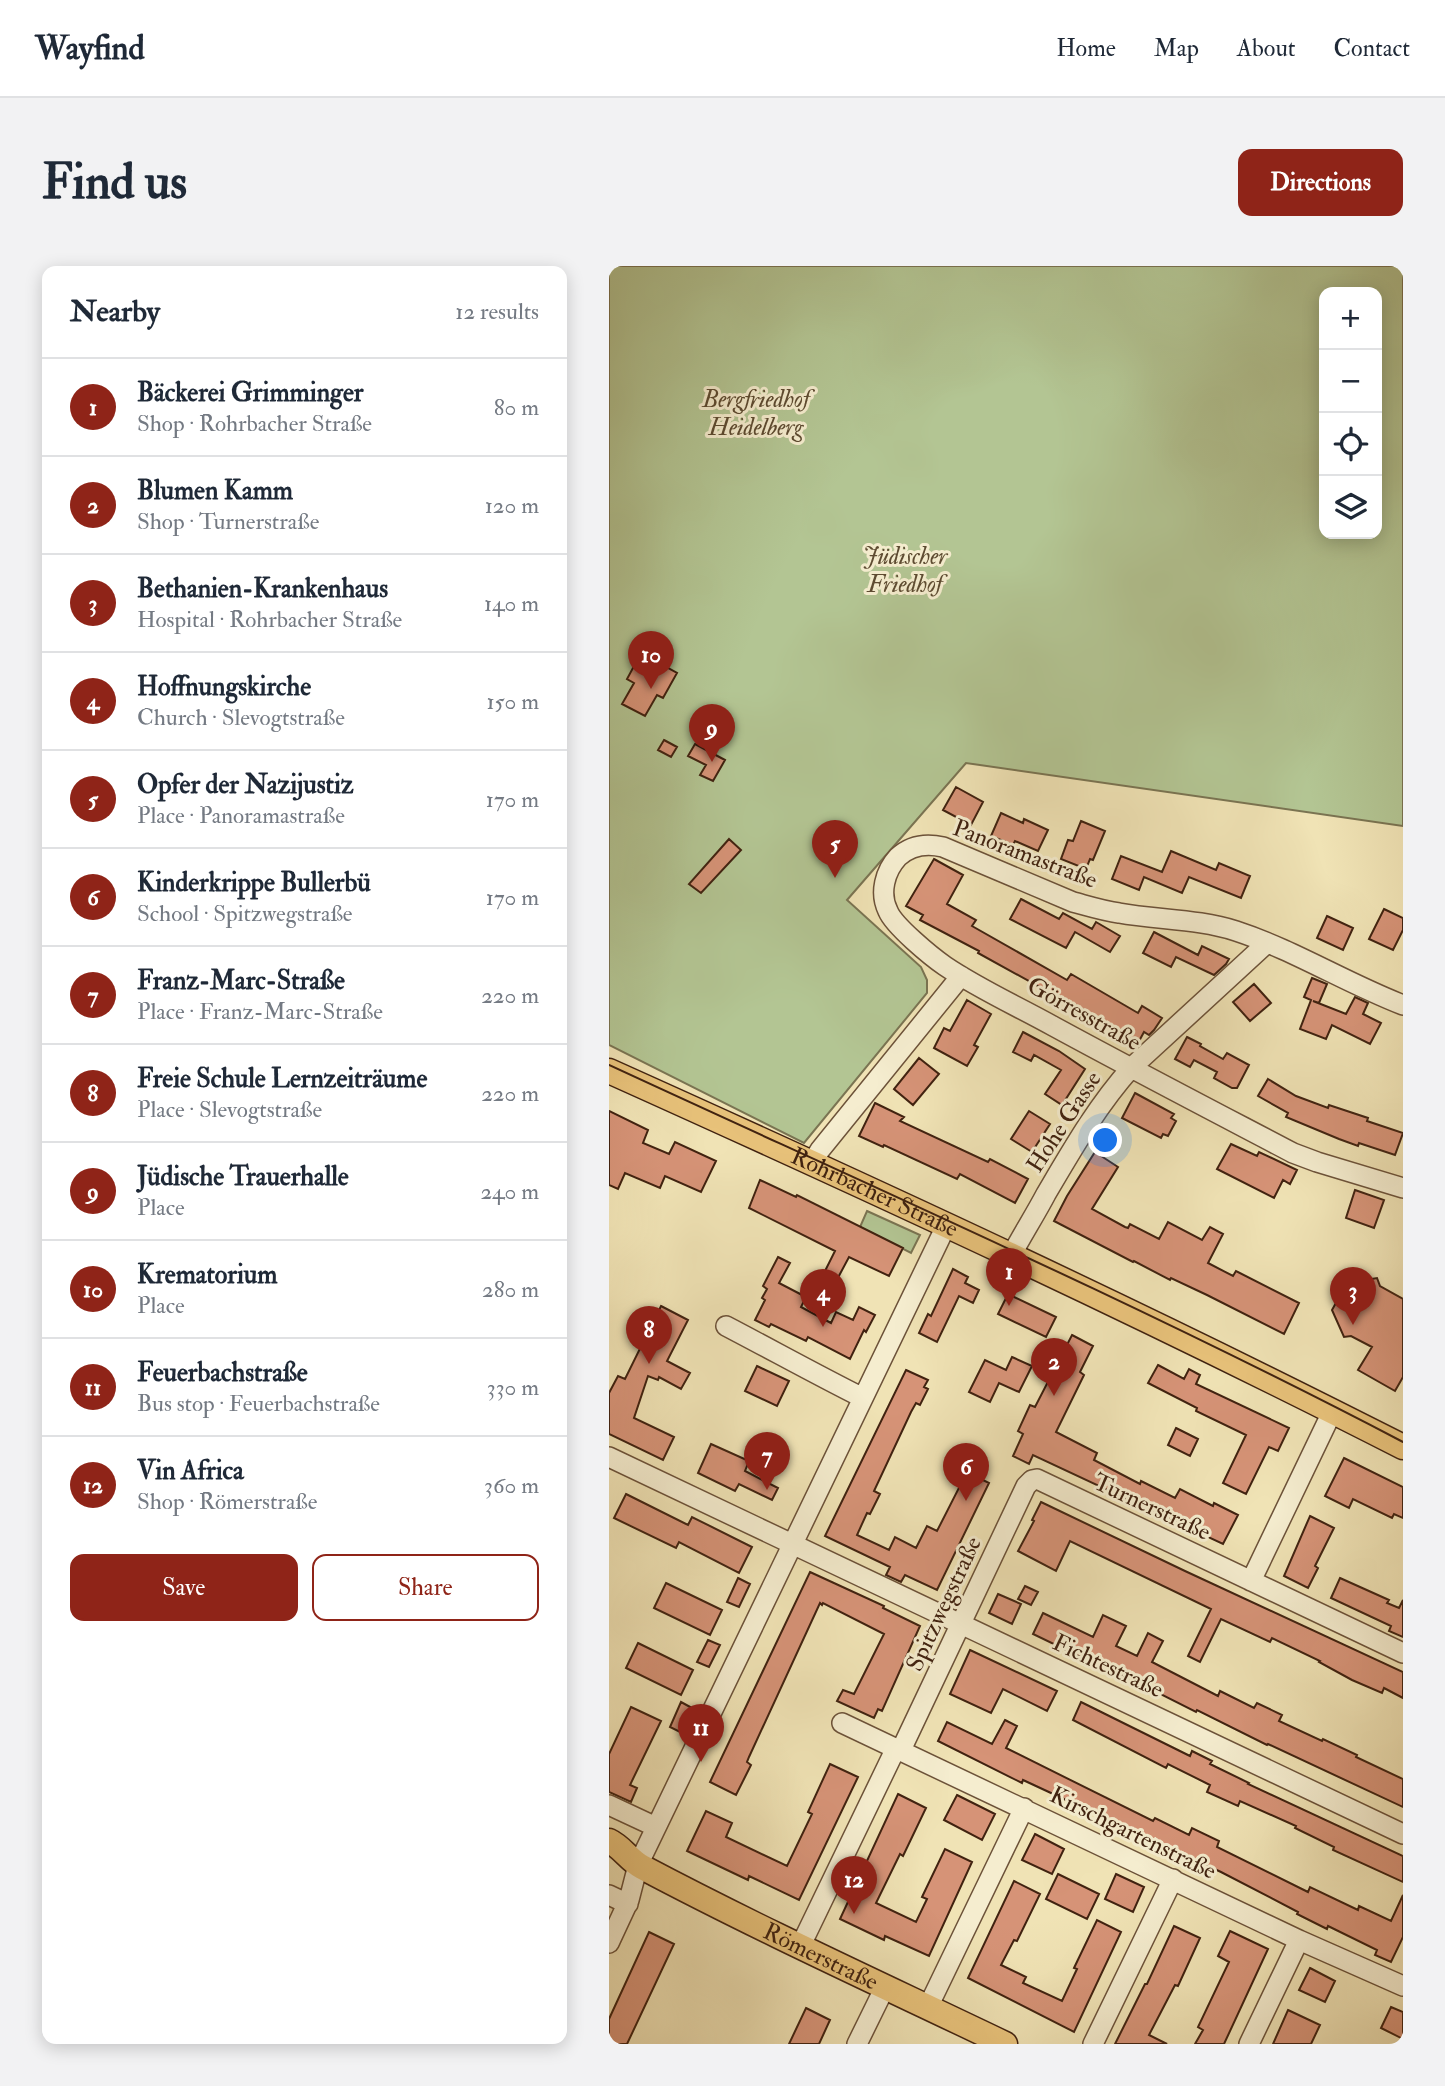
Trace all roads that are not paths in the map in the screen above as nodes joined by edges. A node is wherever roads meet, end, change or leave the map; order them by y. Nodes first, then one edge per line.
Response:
1 (1267, 943) junction
2 (961, 976) junction
3 (1403, 1005) edge
4 (1131, 1068) junction
5 (609, 1071) edge
6 (812, 1163) junction
7 (1403, 1188) edge
8 (946, 1226) junction
9 (1011, 1256) junction
10 (726, 1326) dead end
11 (863, 1398) junction
12 (1333, 1410) junction
13 (1403, 1447) edge
14 (612, 1465) edge
15 (1032, 1480) joint
16 (791, 1545) junction
17 (1251, 1581) junction
18 (962, 1624) junction
19 (1403, 1654) edge
20 (842, 1723) dead end
21 (899, 1749) junction
22 (609, 1805) edge
23 (1024, 1808) junction
24 (656, 1827) junction
25 (1403, 1834) edge
26 (609, 1840) edge
27 (609, 1863) edge
28 (638, 1865) junction
29 (1173, 1879) junction
30 (609, 1895) edge
31 (628, 1904) junction
32 (1299, 1940) junction
33 (609, 1943) edge
34 (800, 1947) junction
35 (1403, 1986) edge
36 (885, 1987) junction
37 (928, 2007) junction
38 (857, 2044) edge
39 (1005, 2044) edge
40 (1093, 2044) edge
41 (1249, 2044) edge

1 - 2 street, Panoramastraße
1 - 3 street, Panoramastraße
1 - 4 street, Hohe Gasse
2 - 4 street, Görresstraße
2 - 6 street
4 - 7 street, Görresstraße
4 - 9 street, Hohe Gasse
5 - 6 main road, Rohrbacher Straße
6 - 8 main road, Rohrbacher Straße
8 - 9 main road, Rohrbacher Straße
8 - 11 street
9 - 12 main road, Rohrbacher Straße
10 - 11 street
11 - 16 street
12 - 13 main road, Rohrbacher Straße
12 - 17 street
14 - 16 street, Fichtestraße
15 - 17 street, Turnerstraße
15 - 18 street, Spitzwegstraße
16 - 18 street, Fichtestraße
16 - 24 street
17 - 19 street, Turnerstraße
18 - 21 street, Spitzwegstraße
18 - 25 street, Fichtestraße
20 - 21 street, Kirschgartenstraße
21 - 23 street, Kirschgartenstraße
21 - 34 street, Spitzwegstraße
22 - 24 street
23 - 29 street, Kirschgartenstraße
23 - 37 street
24 - 28 street
26 - 28 main road, Römerstraße
27 - 28 main road, Römerstraße
28 - 31 street
28 - 34 main road, Römerstraße
29 - 32 street, Kirschgartenstraße
29 - 40 street
30 - 31 street
31 - 33 street
32 - 35 street, Kirschgartenstraße
32 - 41 street
34 - 36 main road, Römerstraße
36 - 37 main road, Römerstraße
36 - 38 street
37 - 39 main road, Römerstraße

